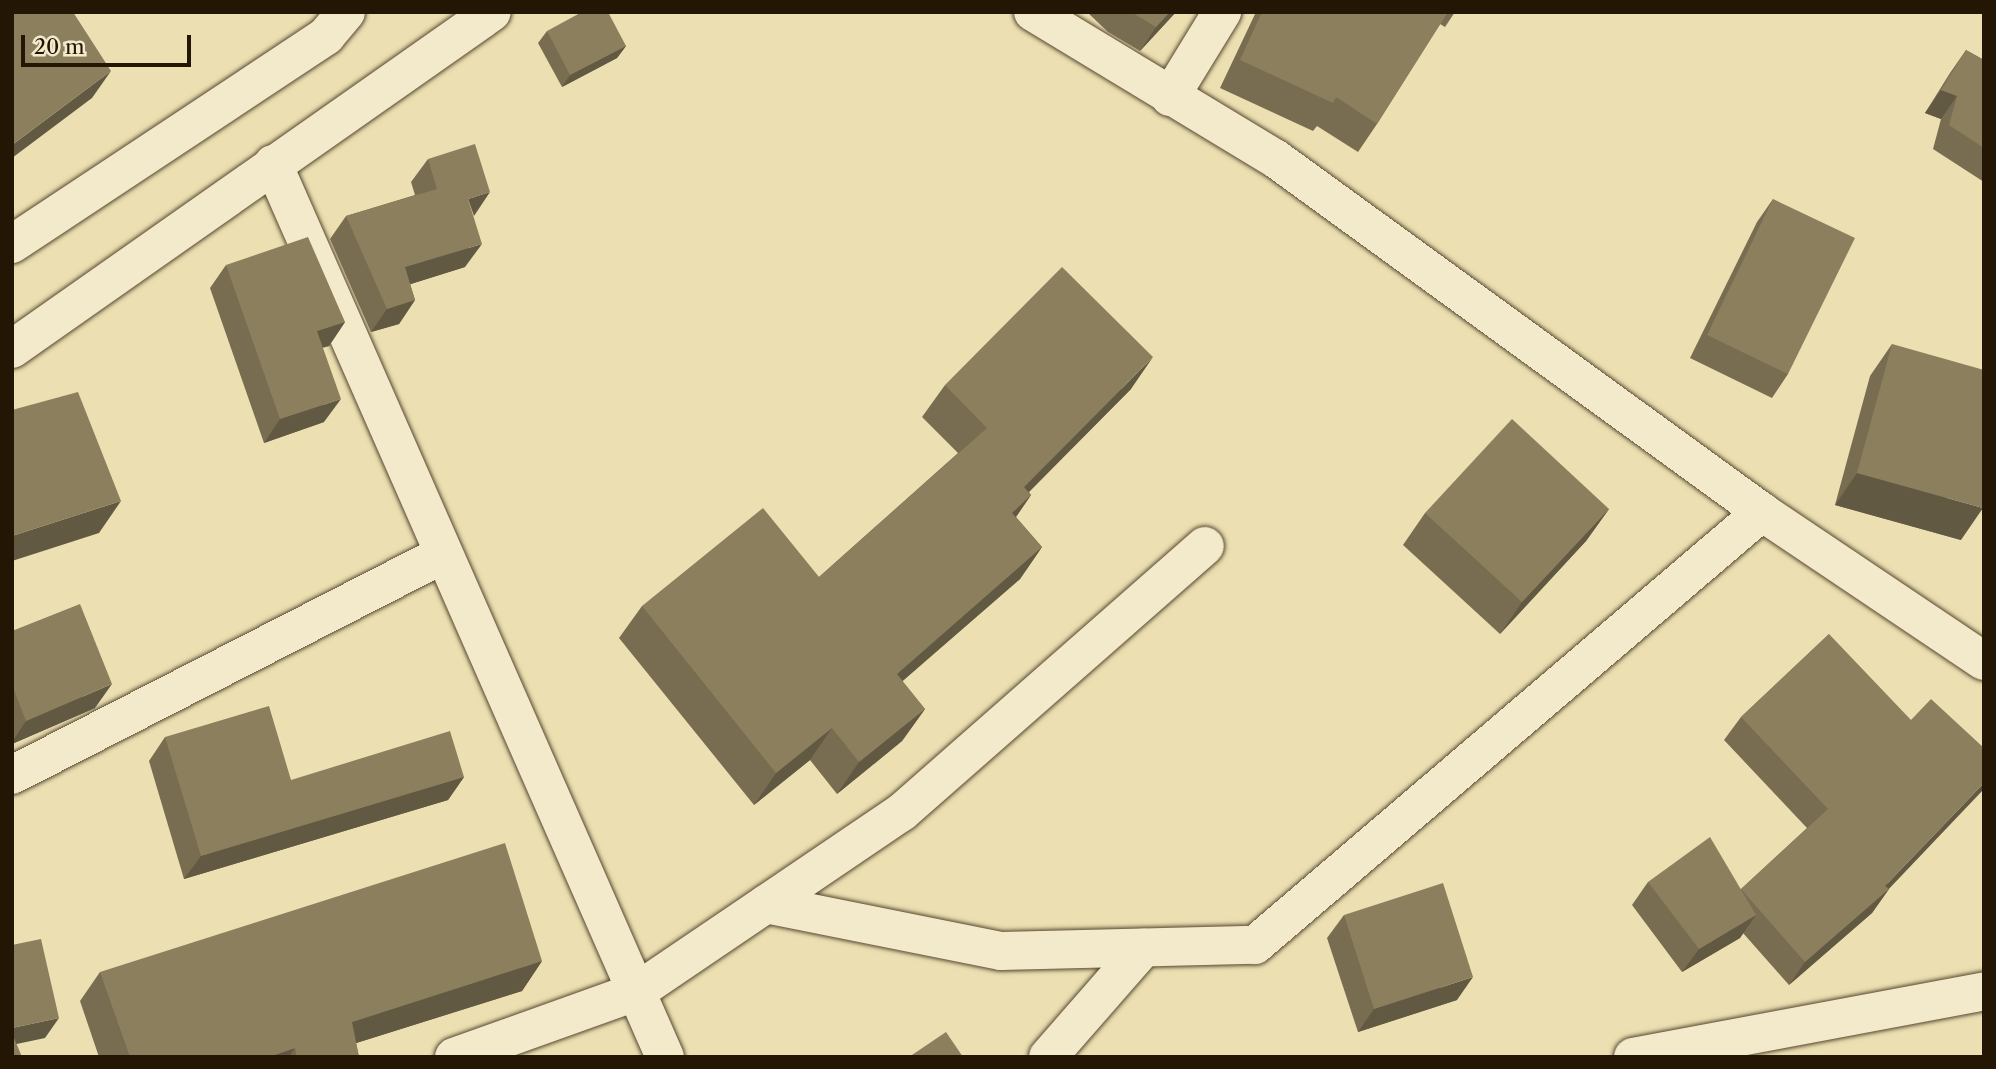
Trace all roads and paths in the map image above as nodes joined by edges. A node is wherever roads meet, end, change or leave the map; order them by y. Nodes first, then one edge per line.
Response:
1 (346, 12) edge
2 (492, 12) edge
3 (1033, 12) edge
4 (1222, 12) edge
5 (1170, 97) junction
6 (273, 164) junction
7 (12, 244) edge
8 (12, 349) edge
9 (1762, 512) junction
10 (1205, 546) dead end
11 (444, 554) junction
12 (1984, 661) edge
13 (12, 775) edge
14 (766, 904) junction
15 (1143, 948) junction
16 (1984, 991) edge
17 (636, 992) junction
18 (454, 1057) edge
19 (665, 1057) edge
20 (1048, 1057) edge
21 (1633, 1057) edge

1 - 7 street
2 - 6 street
3 - 5 street
4 - 5 street
5 - 9 street
6 - 8 street
6 - 11 street
9 - 12 street
9 - 15 street
10 - 14 street
11 - 13 street
11 - 17 street
14 - 15 street
14 - 17 street
15 - 20 street
16 - 21 street
17 - 18 street
17 - 19 street

